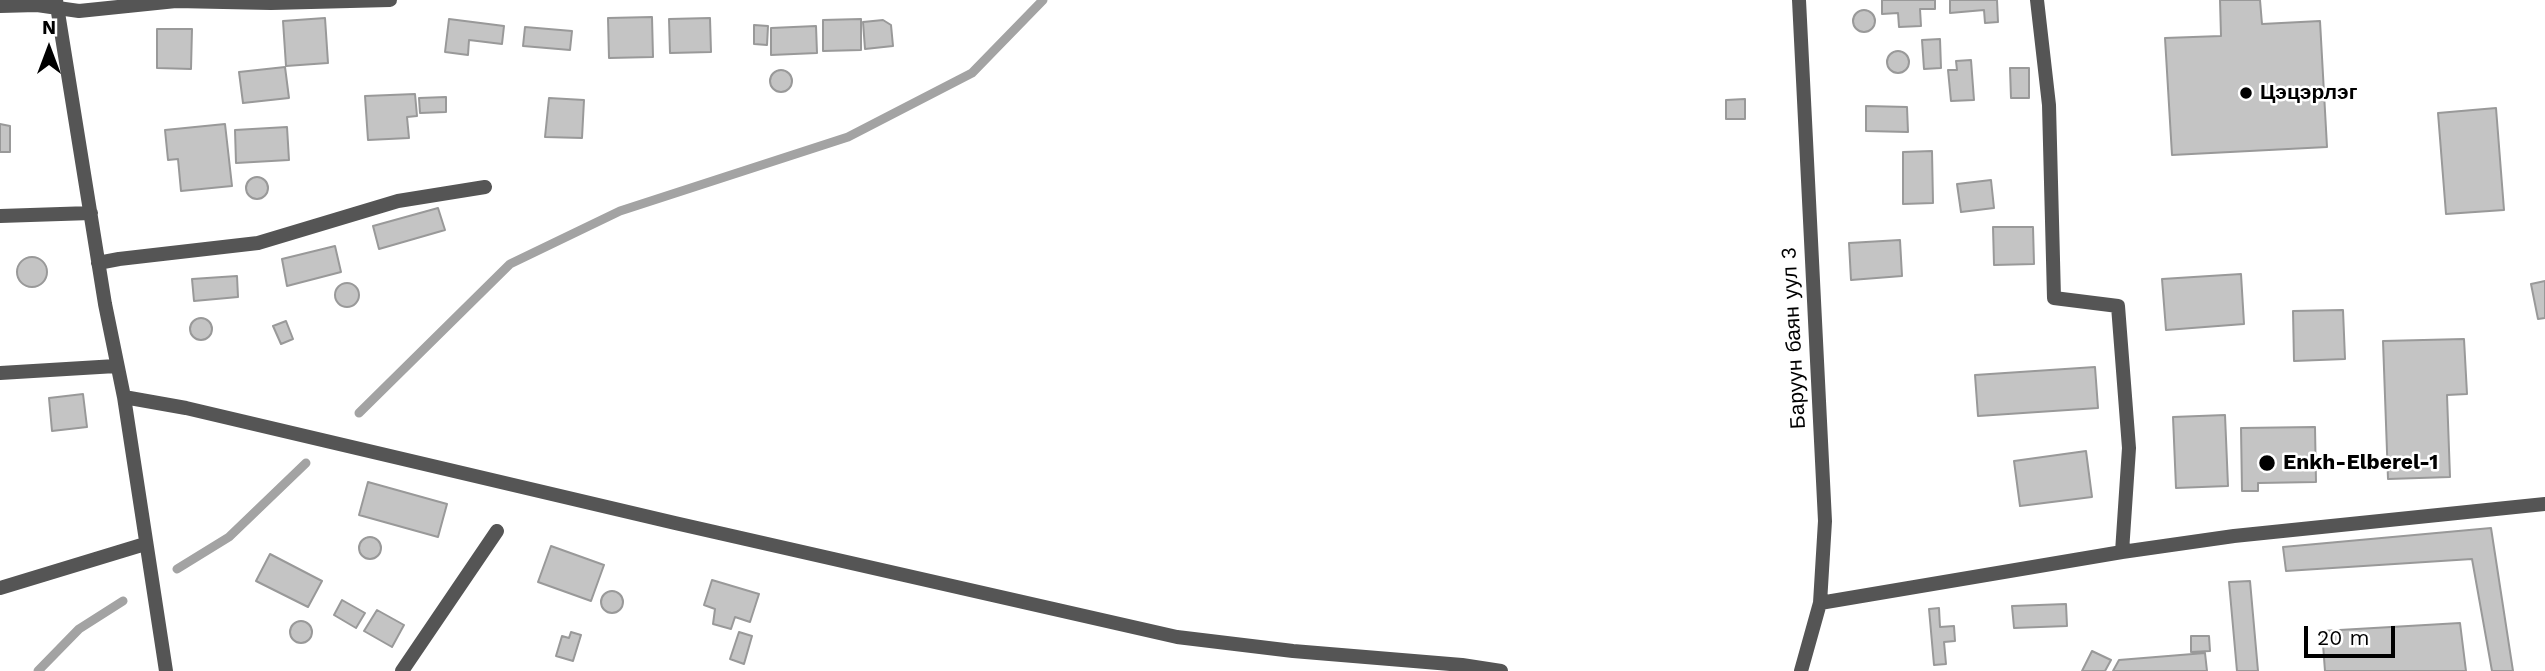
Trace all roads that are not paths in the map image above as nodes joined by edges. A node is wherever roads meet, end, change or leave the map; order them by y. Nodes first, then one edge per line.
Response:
1 (390, 0) edge
2 (1799, 0) edge
3 (2037, 0) edge
4 (56, 3) edge
5 (0, 6) edge
6 (485, 187) dead end
7 (91, 213) junction
8 (0, 216) edge
9 (98, 263) junction
10 (116, 366) junction
11 (0, 373) edge
12 (124, 397) junction
13 (2545, 504) edge
14 (497, 531) dead end
15 (145, 544) junction
16 (2122, 552) junction
17 (0, 587) edge
18 (1820, 603) junction
19 (166, 671) edge
20 (402, 671) edge
21 (1501, 671) edge
22 (1801, 671) edge

1 - 4 street
2 - 18 street, Баруун баян уул 3
3 - 16 street
4 - 5 street
4 - 7 street
6 - 9 street
7 - 8 street
7 - 9 street
9 - 10 street
10 - 11 street
10 - 12 street
12 - 15 street
12 - 21 street
13 - 16 street
14 - 20 street
15 - 17 street
15 - 19 street
16 - 18 street
18 - 22 street, Баруун баян уул 3

